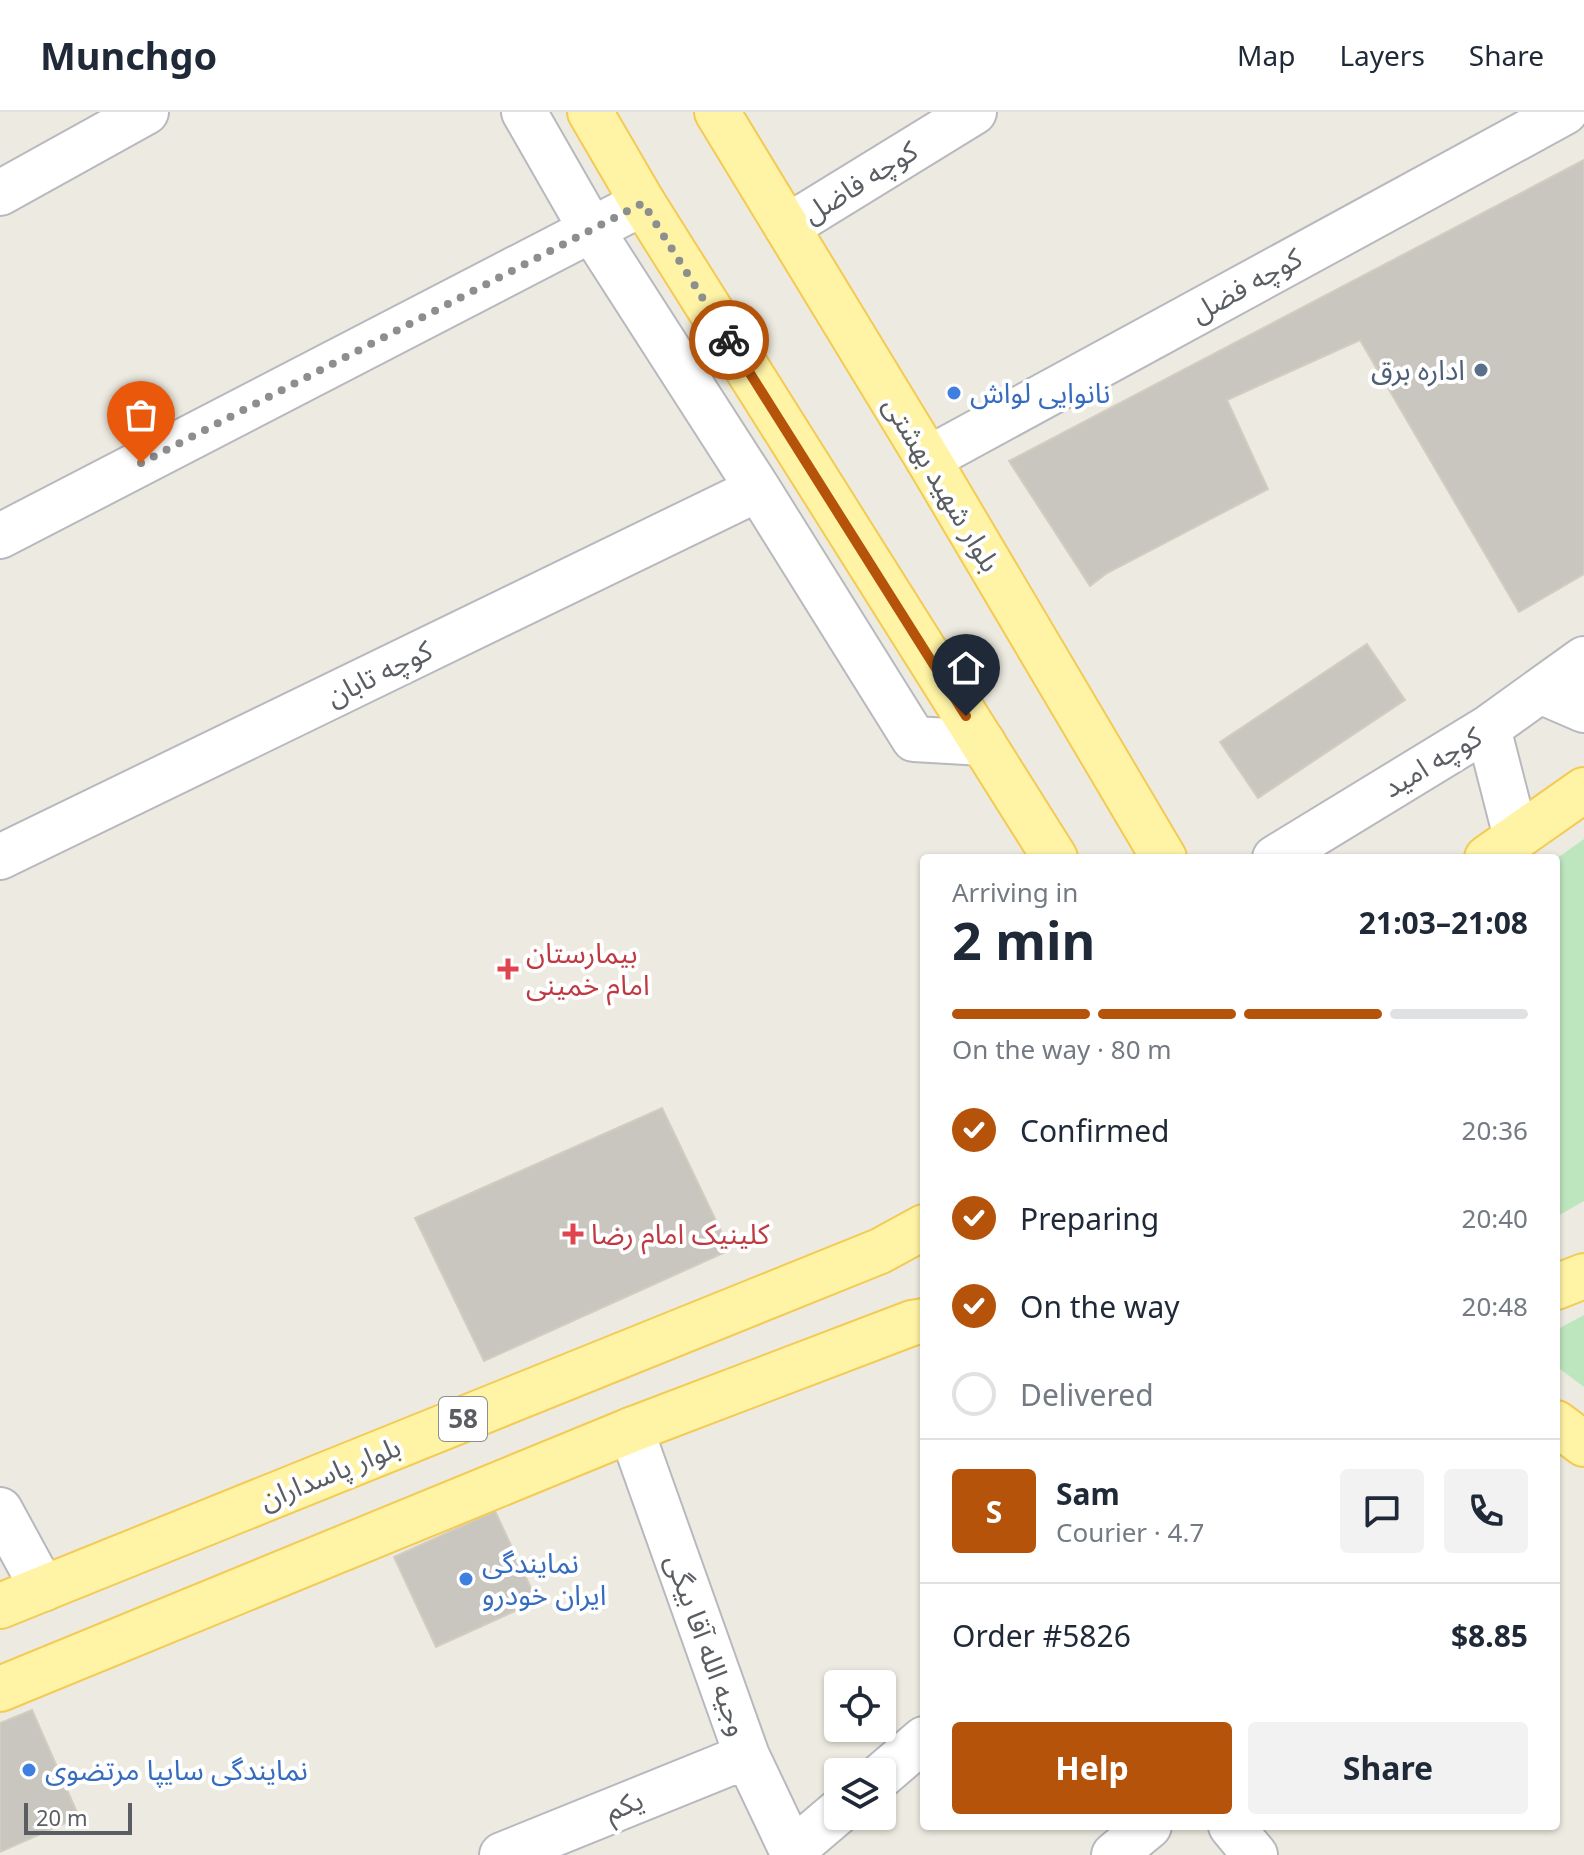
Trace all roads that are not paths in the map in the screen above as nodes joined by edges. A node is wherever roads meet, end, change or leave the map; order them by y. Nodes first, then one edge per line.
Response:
1 (146, 112) edge
2 (524, 112) edge
3 (590, 112) edge
4 (717, 112) edge
5 (974, 112) edge
6 (1565, 112) edge
7 (0, 193) edge
8 (643, 203) junction
9 (787, 227) junction
10 (591, 229) junction
11 (928, 459) junction
12 (758, 489) junction
13 (0, 536) edge
14 (1584, 659) edge
15 (1540, 691) junction
16 (1584, 710) edge
17 (1488, 728) junction
18 (983, 743) junction
19 (1584, 790) edge
20 (1502, 848) edge
21 (1052, 854) edge
22 (1162, 854) edge
23 (1282, 854) edge
24 (0, 857) edge
25 (920, 1229) edge
26 (880, 1251) junction
27 (920, 1254) edge
28 (1584, 1276) edge
29 (1560, 1285) edge
30 (920, 1319) edge
31 (1560, 1426) edge
32 (631, 1430) junction
33 (1584, 1444) edge
34 (0, 1510) edge
35 (43, 1589) junction
36 (0, 1606) edge
37 (0, 1689) edge
38 (920, 1742) edge
39 (747, 1756) junction
40 (896, 1763) edge
41 (824, 1825) edge
42 (1144, 1830) edge
43 (1234, 1830) edge
44 (793, 1853) edge
45 (502, 1855) edge
46 (1114, 1855) edge
47 (1255, 1855) edge

1 - 7 street
2 - 10 street
3 - 8 main road
4 - 9 main road, بلوار شهید بهشتی
5 - 9 street, کوچه فاضل
6 - 11 street, کوچه فضل
8 - 10 street
8 - 18 main road
9 - 11 main road, بلوار شهید بهشتی
10 - 12 street
10 - 13 street
11 - 22 main road, بلوار شهید بهشتی
12 - 18 street
12 - 24 street, کوچه تابان
14 - 15 street, کوچه امید
15 - 16 street
15 - 17 street, کوچه امید
17 - 20 street
17 - 23 street, کوچه امید
18 - 21 main road
19 - 20 main road
25 - 26 main road, بلوار پاسداران / 58
26 - 27 main road
26 - 35 main road, بلوار پاسداران / 58
28 - 29 main road
30 - 32 main road
31 - 33 main road
32 - 37 main road
32 - 39 street, وجیه الله آقا بیگی
34 - 35 street
35 - 36 main road, بلوار پاسداران / 58
38 - 40 street
39 - 44 street, وجیه الله آقا بیگی
39 - 45 street, یکم
41 - 44 street
42 - 46 street
43 - 47 street

